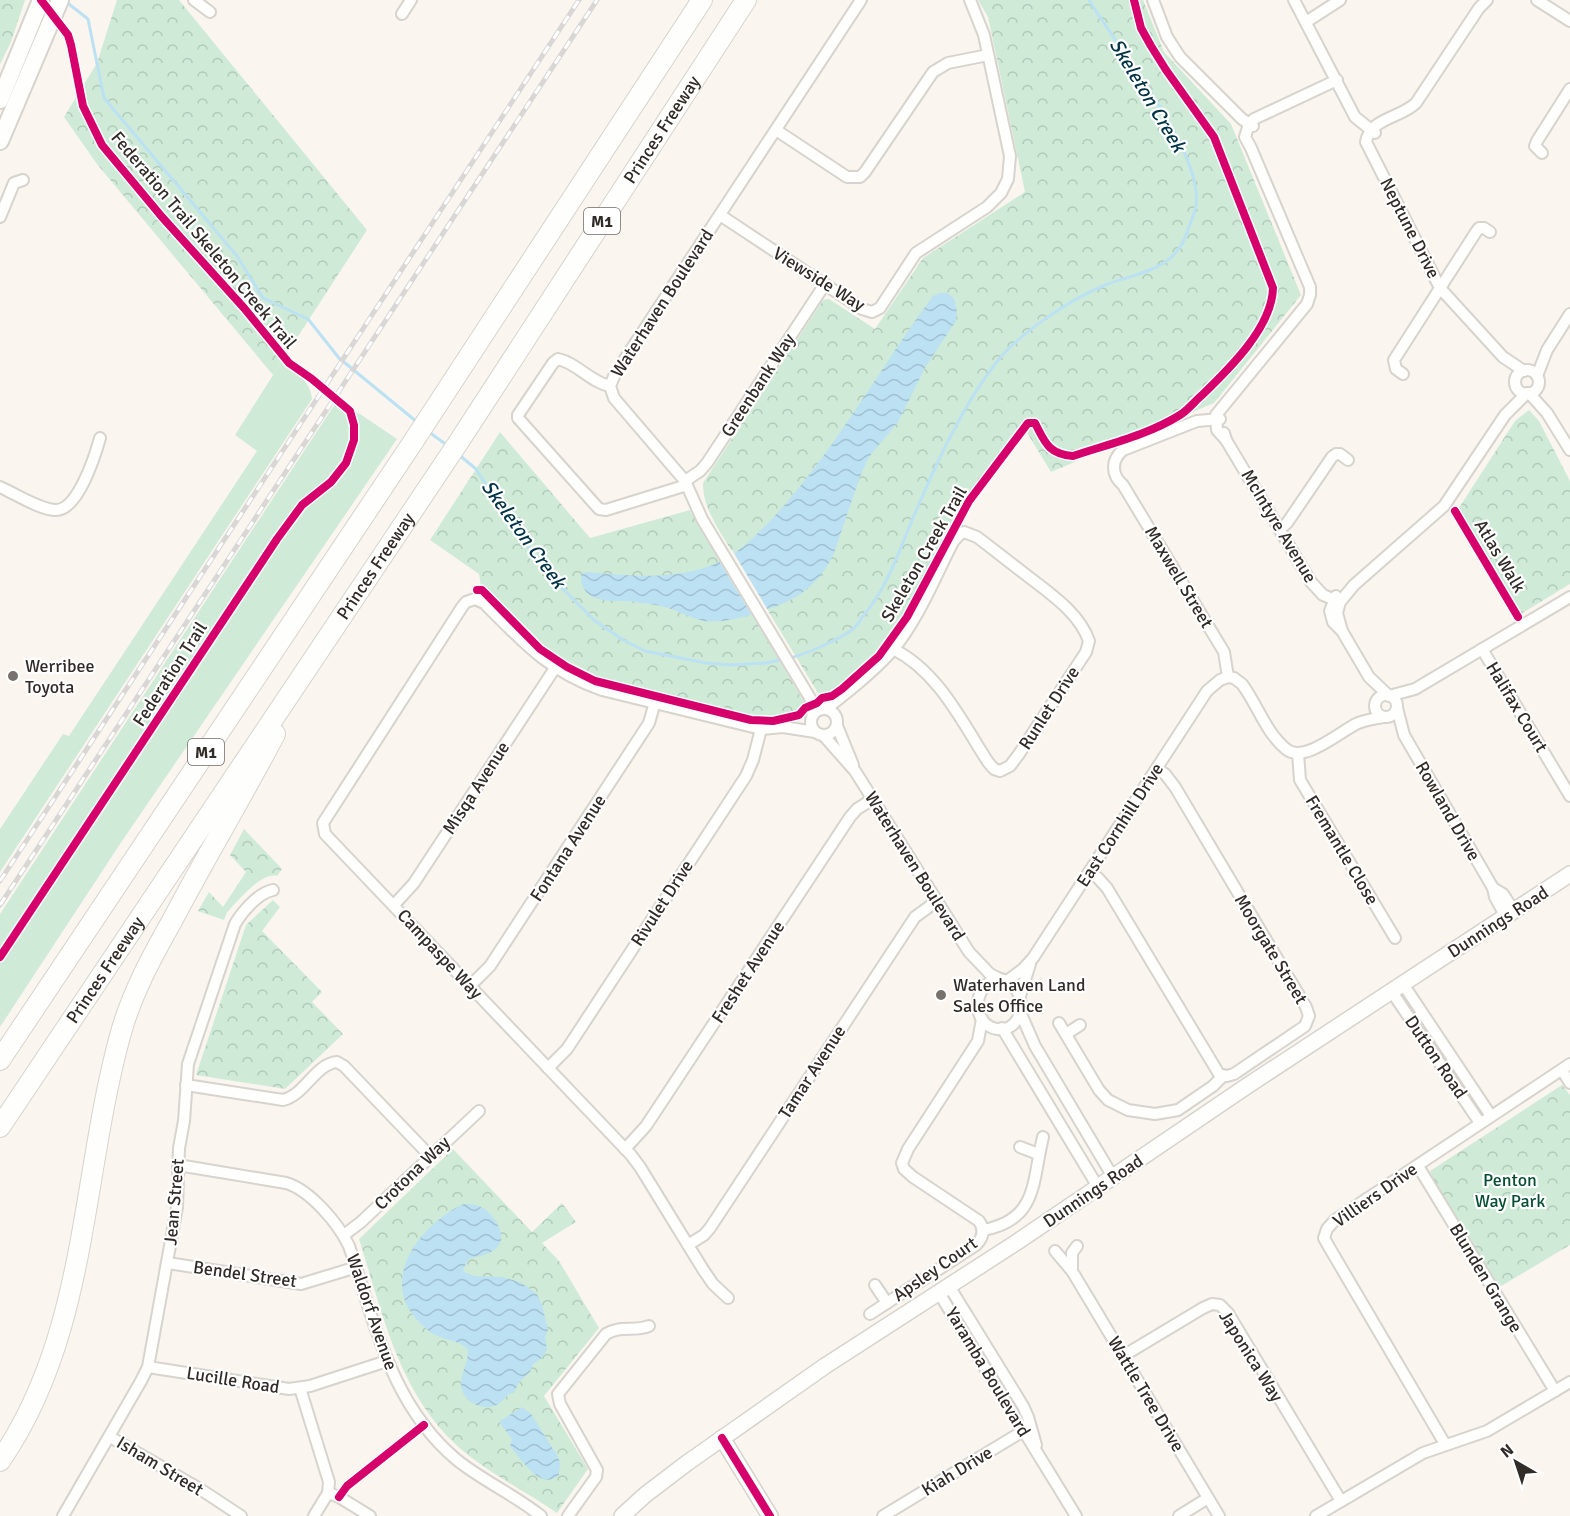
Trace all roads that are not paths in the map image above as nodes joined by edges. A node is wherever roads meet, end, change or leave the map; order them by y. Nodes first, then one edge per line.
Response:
1 (41, 0) edge
2 (60, 0) edge
3 (194, 0) edge
4 (411, 0) edge
5 (702, 0) edge
6 (746, 0) edge
7 (861, 0) edge
8 (970, 0) edge
9 (1153, 0) edge
10 (1294, 0) edge
11 (1340, 0) edge
12 (1537, 0) edge
13 (1483, 3) edge
14 (210, 12) dead end
15 (402, 14) dead end
16 (1570, 21) edge
17 (1306, 22) junction
18 (37, 32) junction
19 (988, 55) junction
20 (1337, 80) junction
21 (1570, 89) edge
22 (0, 100) edge
23 (1251, 125) junction
24 (776, 130) junction
25 (1372, 132) junction
26 (0, 141) edge
27 (1542, 153) dead end
28 (23, 180) dead end
29 (720, 215) junction
30 (0, 218) edge
31 (1490, 232) dead end
32 (825, 284) junction
33 (1440, 288) junction
34 (1570, 314) edge
35 (1547, 350) junction
36 (1503, 357) junction
37 (1525, 370) junction
38 (1403, 374) dead end
39 (1516, 383) junction
40 (610, 386) junction
41 (1533, 387) junction
42 (1505, 415) junction
43 (1218, 419) junction
44 (100, 438) dead end
45 (1570, 450) edge
46 (1348, 460) dead end
47 (686, 483) junction
48 (0, 487) edge
49 (1280, 529) junction
50 (1570, 597) edge
51 (1336, 601) junction
52 (893, 649) junction
53 (1482, 649) junction
54 (317, 652) junction
55 (555, 668) junction
56 (1227, 674) junction
57 (1369, 677) junction
58 (1415, 689) junction
59 (851, 690) junction
60 (1388, 695) junction
61 (810, 698) junction
62 (655, 702) junction
63 (1375, 706) junction
64 (1397, 708) junction
65 (825, 709) junction
66 (813, 716) junction
67 (1383, 717) junction
68 (837, 722) junction
69 (1357, 724) junction
70 (783, 728) junction
71 (761, 729) junction
72 (820, 734) junction
73 (1404, 735) junction
74 (1298, 756) junction
75 (1157, 769) junction
76 (855, 771) junction
77 (1570, 796) edge
78 (873, 799) junction
79 (1089, 872) junction
80 (1570, 874) edge
81 (273, 890) dead end
82 (937, 901) junction
83 (394, 905) junction
84 (1510, 914) junction
85 (1395, 938) dead end
86 (1033, 958) junction
87 (976, 960) junction
88 (1004, 980) junction
89 (470, 986) junction
90 (1397, 988) junction
91 (981, 991) junction
92 (1020, 996) junction
93 (1021, 1014) junction
94 (982, 1018) junction
95 (1059, 1023) dead end
96 (1080, 1025) dead end
97 (999, 1028) junction
98 (1066, 1034) junction
99 (978, 1041) junction
100 (0, 1060) edge
101 (1566, 1067) edge
102 (548, 1068) junction
103 (1223, 1076) junction
104 (1570, 1083) edge
105 (186, 1085) junction
106 (479, 1111) dead end
107 (1491, 1116) junction
108 (1480, 1123) junction
109 (0, 1127) edge
110 (1043, 1137) dead end
111 (1020, 1147) dead end
112 (626, 1149) junction
113 (1038, 1154) junction
114 (430, 1156) junction
115 (178, 1165) junction
116 (1418, 1166) junction
117 (1113, 1177) junction
118 (1098, 1187) junction
119 (983, 1230) junction
120 (344, 1235) junction
121 (688, 1245) junction
122 (1077, 1246) dead end
123 (1055, 1251) dead end
124 (168, 1263) junction
125 (357, 1267) junction
126 (1072, 1271) junction
127 (875, 1285) dead end
128 (944, 1289) junction
129 (728, 1298) dead end
130 (887, 1303) junction
131 (870, 1314) dead end
132 (649, 1326) dead end
133 (1123, 1356) junction
134 (387, 1361) junction
135 (148, 1367) junction
136 (1570, 1382) edge
137 (300, 1388) junction
138 (1555, 1391) junction
139 (1027, 1429) junction
140 (110, 1437) junction
141 (722, 1438) junction
142 (1445, 1444) junction
143 (0, 1461) edge
144 (328, 1493) junction
145 (1208, 1498) junction
146 (1341, 1501) junction
147 (541, 1515) edge
148 (63, 1516) edge
149 (241, 1516) edge
150 (314, 1516) edge
151 (370, 1516) edge
152 (568, 1516) edge
153 (622, 1516) edge
154 (770, 1516) edge
155 (883, 1516) edge
156 (1076, 1516) edge
157 (1179, 1516) edge
158 (1219, 1516) edge
159 (1316, 1516) edge

1 - 18 main road
2 - 18 main road
3 - 14 street
4 - 15 street
5 - 100 highway, Princes Freeway / M1
6 - 54 highway, Princes Freeway / M1
7 - 24 street, Waterhaven Boulevard
8 - 19 street, Viewside Way
9 - 23 street
10 - 17 street
11 - 17 street
12 - 16 street
13 - 25 street
17 - 20 street
18 - 22 main road
18 - 26 main road
19 - 24 street
19 - 32 street, Viewside Way
20 - 23 street
20 - 25 street
21 - 27 street
23 - 43 street
24 - 29 street, Waterhaven Boulevard
25 - 33 street, Neptune Drive
28 - 30 street
29 - 32 street, Viewside Way
29 - 40 street, Waterhaven Boulevard
31 - 33 street
32 - 47 street, Greenbank Way
33 - 36 street, Neptune Drive
33 - 38 street
34 - 35 street
35 - 37 street
35 - 41 street
36 - 37 street, Neptune Drive
36 - 39 street, Neptune Drive
37 - 39 street
37 - 41 street
39 - 41 street
39 - 42 street
40 - 47 street, Waterhaven Boulevard
40 - 47 street
41 - 42 street
41 - 45 street
42 - 51 street
43 - 49 street, McIntyre Avenue
43 - 56 street, Maxwell Street
44 - 48 street
46 - 49 street
47 - 61 street, Waterhaven Boulevard
49 - 51 street, McIntyre Avenue
50 - 53 street
51 - 57 street
52 - 52 street, Runlet Drive
52 - 59 street
53 - 58 street
53 - 77 street, Halifax Court
54 - 109 highway, Princes Freeway / M1
54 - 143 highway
55 - 62 street
55 - 83 street, Misqa Avenue
55 - 83 street, Campaspe Way
56 - 74 street
56 - 75 street, East Cornhill Drive
57 - 60 street
57 - 63 street
58 - 60 street
58 - 64 street
59 - 65 street
59 - 68 street
60 - 63 street
60 - 64 street
61 - 65 street, Waterhaven Boulevard
61 - 66 street, Waterhaven Boulevard
62 - 71 street
62 - 89 street, Fontana Avenue
63 - 67 street
63 - 69 street
64 - 67 street
64 - 73 street, Rowland Drive
65 - 66 street
65 - 68 street
66 - 70 street
66 - 72 street
67 - 69 street
67 - 73 street, Rowland Drive
68 - 72 street
68 - 76 street, Waterhaven Boulevard
69 - 74 street
70 - 71 street
70 - 72 street
71 - 102 street, Rivulet Drive
72 - 76 street, Waterhaven Boulevard
73 - 84 street, Rowland Drive
74 - 85 street, Fremantle Close
75 - 79 street, East Cornhill Drive
75 - 103 street, Moorgate Street
76 - 78 street, Waterhaven Boulevard
78 - 82 street, Waterhaven Boulevard
78 - 112 street, Freshet Avenue
79 - 86 street, East Cornhill Drive
79 - 103 street
80 - 84 street, Dunnings Road
81 - 105 street, Jean Street
82 - 87 street, Waterhaven Boulevard
82 - 121 street, Tamar Avenue
83 - 89 street, Campaspe Way
84 - 90 street, Dunnings Road
86 - 88 street, East Cornhill Drive
86 - 92 street, East Cornhill Drive
87 - 88 street, Waterhaven Boulevard
87 - 91 street, Waterhaven Boulevard
88 - 91 street
88 - 92 street
89 - 102 street, Campaspe Way
90 - 107 street, Dutton Road
90 - 108 street, Dutton Road
90 - 117 street, Dunnings Road
91 - 94 street
92 - 93 street
93 - 97 street
93 - 117 street
94 - 97 street
94 - 99 street
95 - 98 street
96 - 98 street
97 - 99 street
97 - 118 street
98 - 103 street
99 - 119 street, Apsley Court
101 - 104 street
101 - 107 street, Villiers Drive
102 - 112 street, Campaspe Way
105 - 114 street
105 - 115 street, Jean Street
106 - 114 street, Crotona Way
107 - 108 street, Villiers Drive
108 - 116 street, Villiers Drive
110 - 113 street
111 - 113 street
112 - 121 street, Campaspe Way
113 - 119 street
114 - 120 street, Crotona Way
115 - 120 street, Waldorf Avenue
115 - 124 street, Jean Street
116 - 138 street, Blunden Grange
116 - 142 street, Villiers Drive
117 - 118 street, Dunnings Road
118 - 128 street, Dunnings Road
119 - 130 street, Apsley Court
120 - 125 street, Waldorf Avenue
121 - 129 street, Campaspe Way
122 - 126 street
123 - 126 street, Wattle Tree Drive
124 - 125 street, Bendel Street
124 - 135 street, Jean Street
125 - 134 street, Waldorf Avenue
126 - 133 street, Wattle Tree Drive
127 - 130 street, Apsley Court
128 - 139 street, Yaramba Boulevard
128 - 141 street, Dunnings Road
130 - 131 street, Apsley Court
132 - 152 street
133 - 145 street, Wattle Tree Drive
133 - 146 street, Japonica Way
134 - 137 street, Lucille Road
134 - 147 street, Waldorf Avenue
135 - 137 street, Lucille Road
135 - 140 street, Jean Street
136 - 138 street
137 - 144 street
138 - 142 street
139 - 155 street, Kiah Drive
139 - 156 street, Yaramba Boulevard
140 - 148 street, Jean Street
140 - 149 street, Isham Street
141 - 153 street, Dunnings Road
141 - 154 street
142 - 146 street
144 - 150 street
144 - 151 street
145 - 157 street
145 - 158 street, Wattle Tree Drive
146 - 159 street

